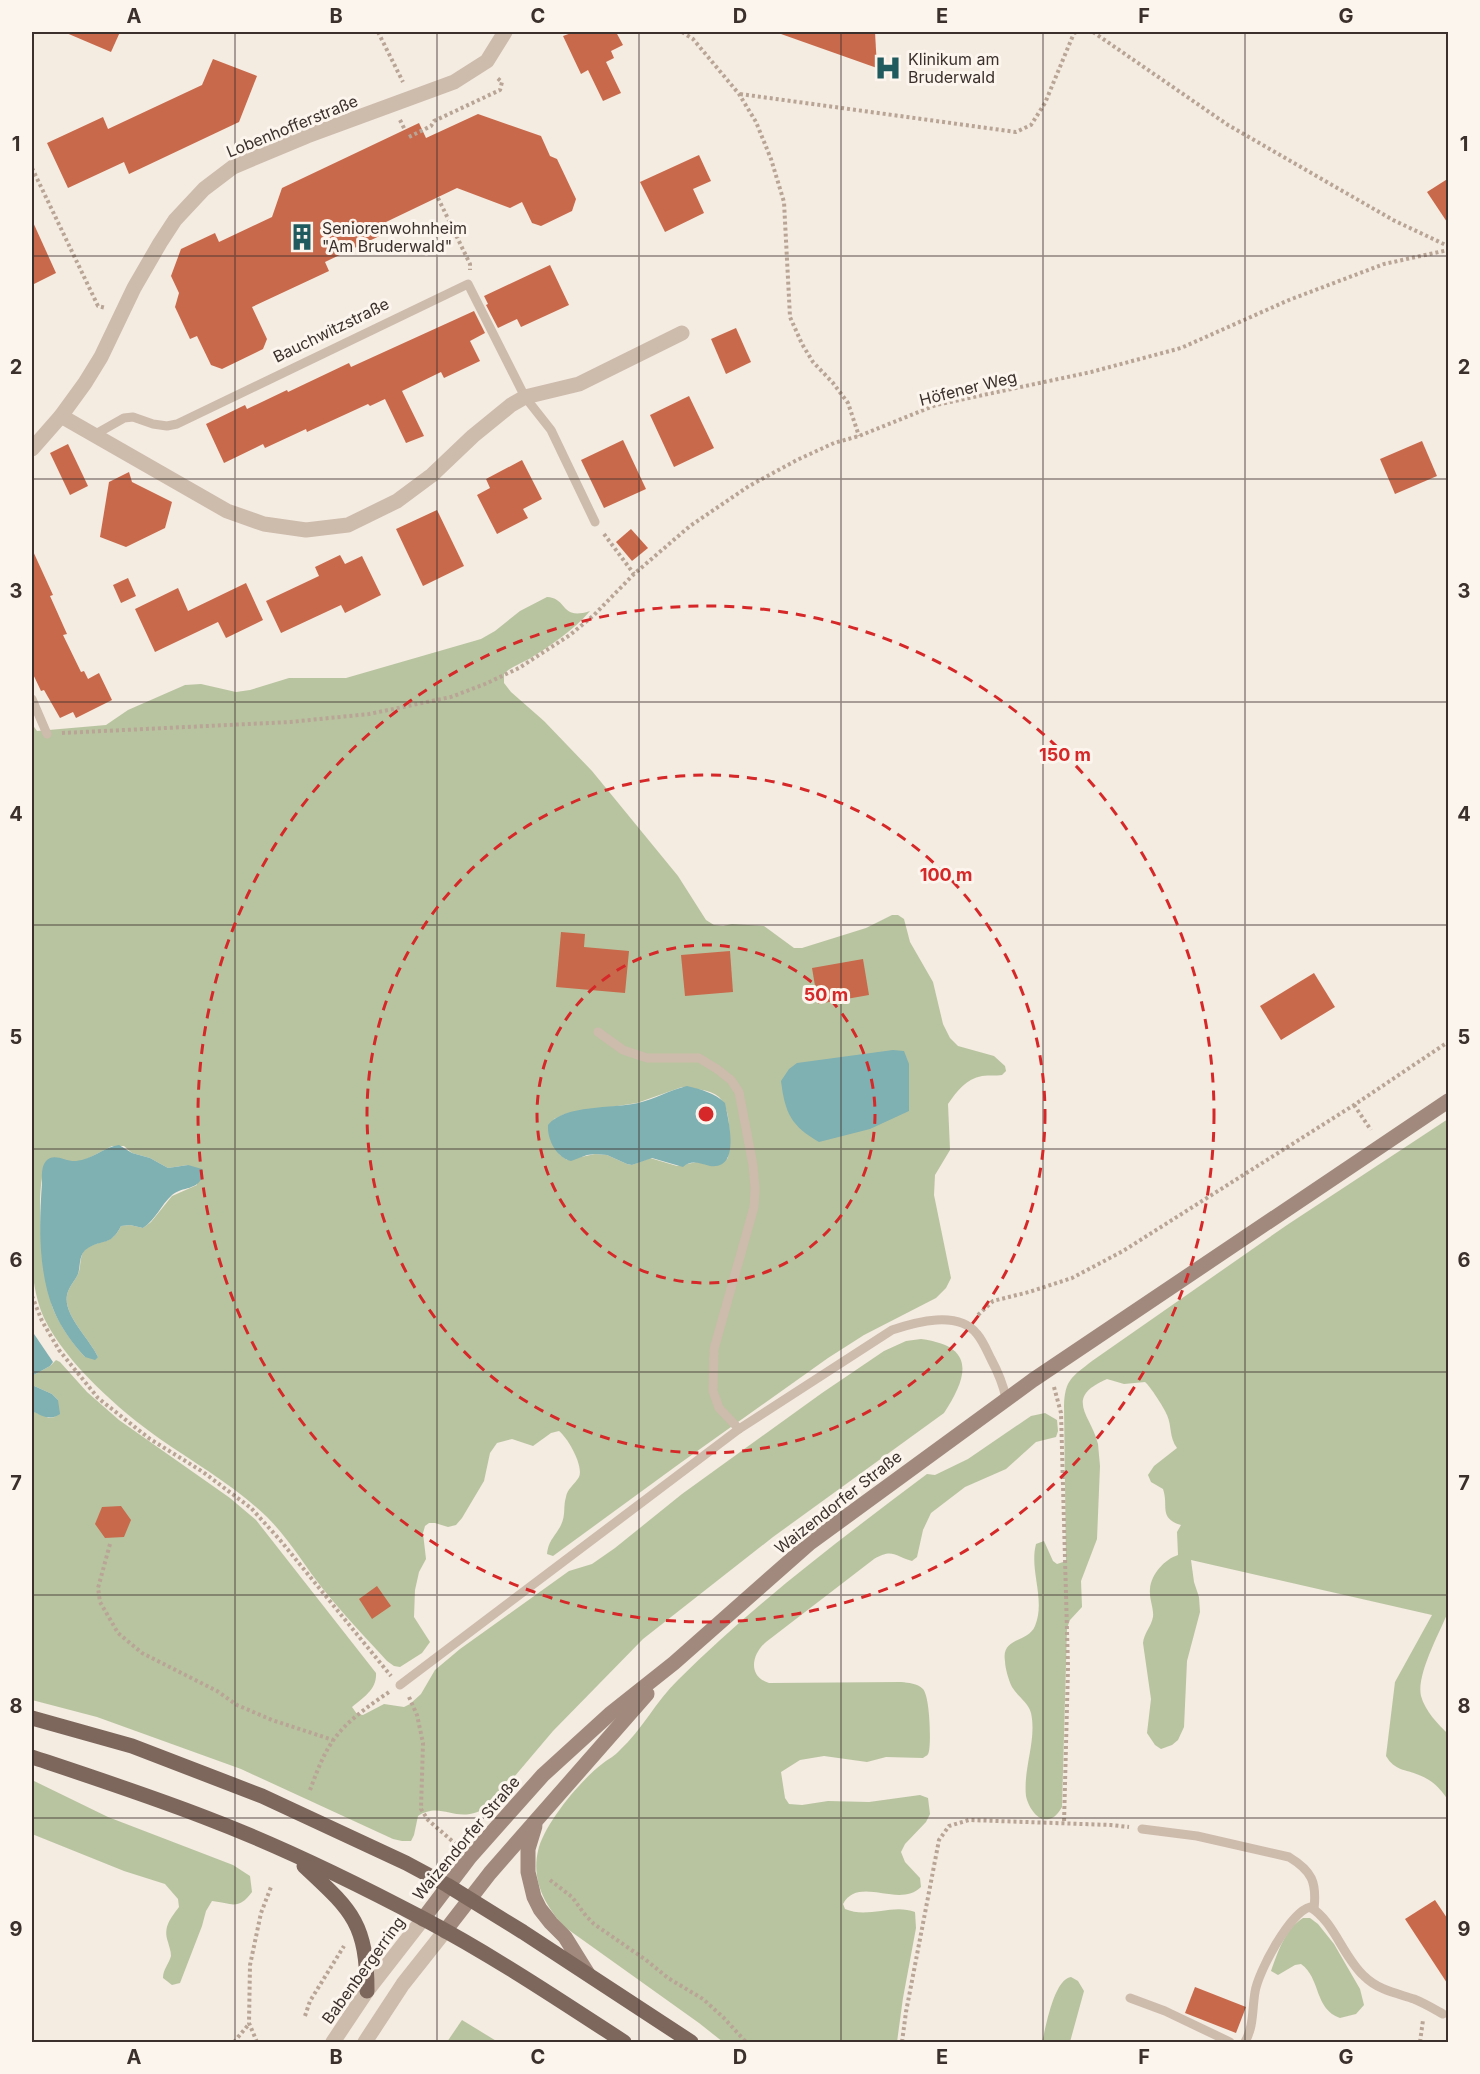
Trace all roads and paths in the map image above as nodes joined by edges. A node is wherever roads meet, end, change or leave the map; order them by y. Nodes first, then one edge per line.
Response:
1 (378, 32) edge
2 (505, 32) edge
3 (682, 32) edge
4 (1076, 32) edge
5 (1094, 32) edge
6 (487, 61) junction
7 (739, 94) junction
8 (412, 99) junction
9 (408, 137) dead end
10 (32, 168) edge
11 (438, 198) dead end
12 (1449, 248) edge
13 (468, 284) junction
14 (122, 314) junction
15 (682, 333) dead end
16 (525, 397) junction
17 (61, 416) junction
18 (94, 435) junction
19 (859, 435) junction
20 (32, 449) edge
21 (595, 522) joint
22 (634, 574) junction
23 (32, 699) edge
24 (47, 734) joint
25 (597, 1032) dead end
26 (1449, 1042) edge
27 (1449, 1101) edge
28 (1354, 1105) junction
29 (1381, 1146) junction
30 (32, 1296) edge
31 (967, 1325) junction
32 (1039, 1376) junction
33 (1006, 1398) junction
34 (739, 1429) junction
35 (110, 1544) dead end
36 (674, 1663) junction
37 (400, 1685) junction
38 (32, 1718) edge
39 (333, 1740) junction
40 (32, 1757) edge
41 (310, 1790) dead end
42 (538, 1818) junction
43 (428, 1820) dead end
44 (1064, 1823) junction
45 (1142, 1829) joint
46 (293, 1856) junction
47 (447, 1885) junction
48 (271, 1887) dead end
49 (572, 1897) dead end
50 (470, 1899) junction
51 (1314, 1909) junction
52 (423, 1919) junction
53 (357, 1925) junction
54 (445, 1931) junction
55 (588, 1974) junction
56 (367, 1990) junction
57 (1130, 1998) dead end
58 (1430, 2007) junction
59 (1443, 2014) dead end
60 (305, 2016) dead end
61 (249, 2023) junction
62 (1245, 2042) edge
63 (234, 2043) edge
64 (257, 2043) edge
65 (333, 2043) edge
66 (365, 2043) edge
67 (624, 2043) edge
68 (691, 2043) edge
69 (746, 2043) edge
70 (902, 2043) edge
71 (1230, 2043) edge
72 (1420, 2043) edge

1 - 8 path
2 - 6 street, Lobenhofferstraße
3 - 7 path
4 - 7 path
5 - 12 path
6 - 8 street, Lobenhofferstraße
6 - 9 path
7 - 19 path
8 - 14 street, Lobenhofferstraße
10 - 14 path
11 - 13 path
12 - 19 path, Höfener Weg
13 - 16 lane
13 - 18 lane, Bauchwitzstraße
14 - 17 street, Lobenhofferstraße
15 - 16 street
16 - 18 street
16 - 21 lane
17 - 18 street
17 - 20 street, Lobenhofferstraße
19 - 22 path, Höfener Weg
21 - 22 path
22 - 24 path, Höfener Weg
23 - 24 lane
25 - 34 lane
26 - 28 path
27 - 29 main road, Waizendorfer Straße
28 - 29 path
28 - 31 path
29 - 32 main road, Waizendorfer Straße
30 - 37 path
31 - 33 lane
31 - 34 lane
32 - 33 main road, Waizendorfer Straße
32 - 44 path
33 - 36 main road, Waizendorfer Straße
34 - 37 lane
35 - 39 path
36 - 42 main road, Waizendorfer Straße
36 - 47 main road, Waizendorfer Straße
37 - 39 path
37 - 43 path
38 - 47 main road
39 - 41 path
40 - 46 main road
42 - 50 main road, Waizendorfer Straße
42 - 55 main road
44 - 45 path
44 - 70 path
45 - 51 lane
46 - 52 main road
46 - 53 main road
47 - 50 main road
47 - 52 main road, Waizendorfer Straße
48 - 61 path
49 - 69 path
50 - 54 main road, Waizendorfer Straße
50 - 55 main road
51 - 58 lane
51 - 62 lane
52 - 54 main road
52 - 56 street, Babenbergerring
53 - 56 main road
53 - 60 path
54 - 66 street
54 - 67 main road
55 - 68 main road
56 - 65 street, Babenbergerring
57 - 71 lane
58 - 59 lane
58 - 72 path
61 - 63 path
61 - 64 path

